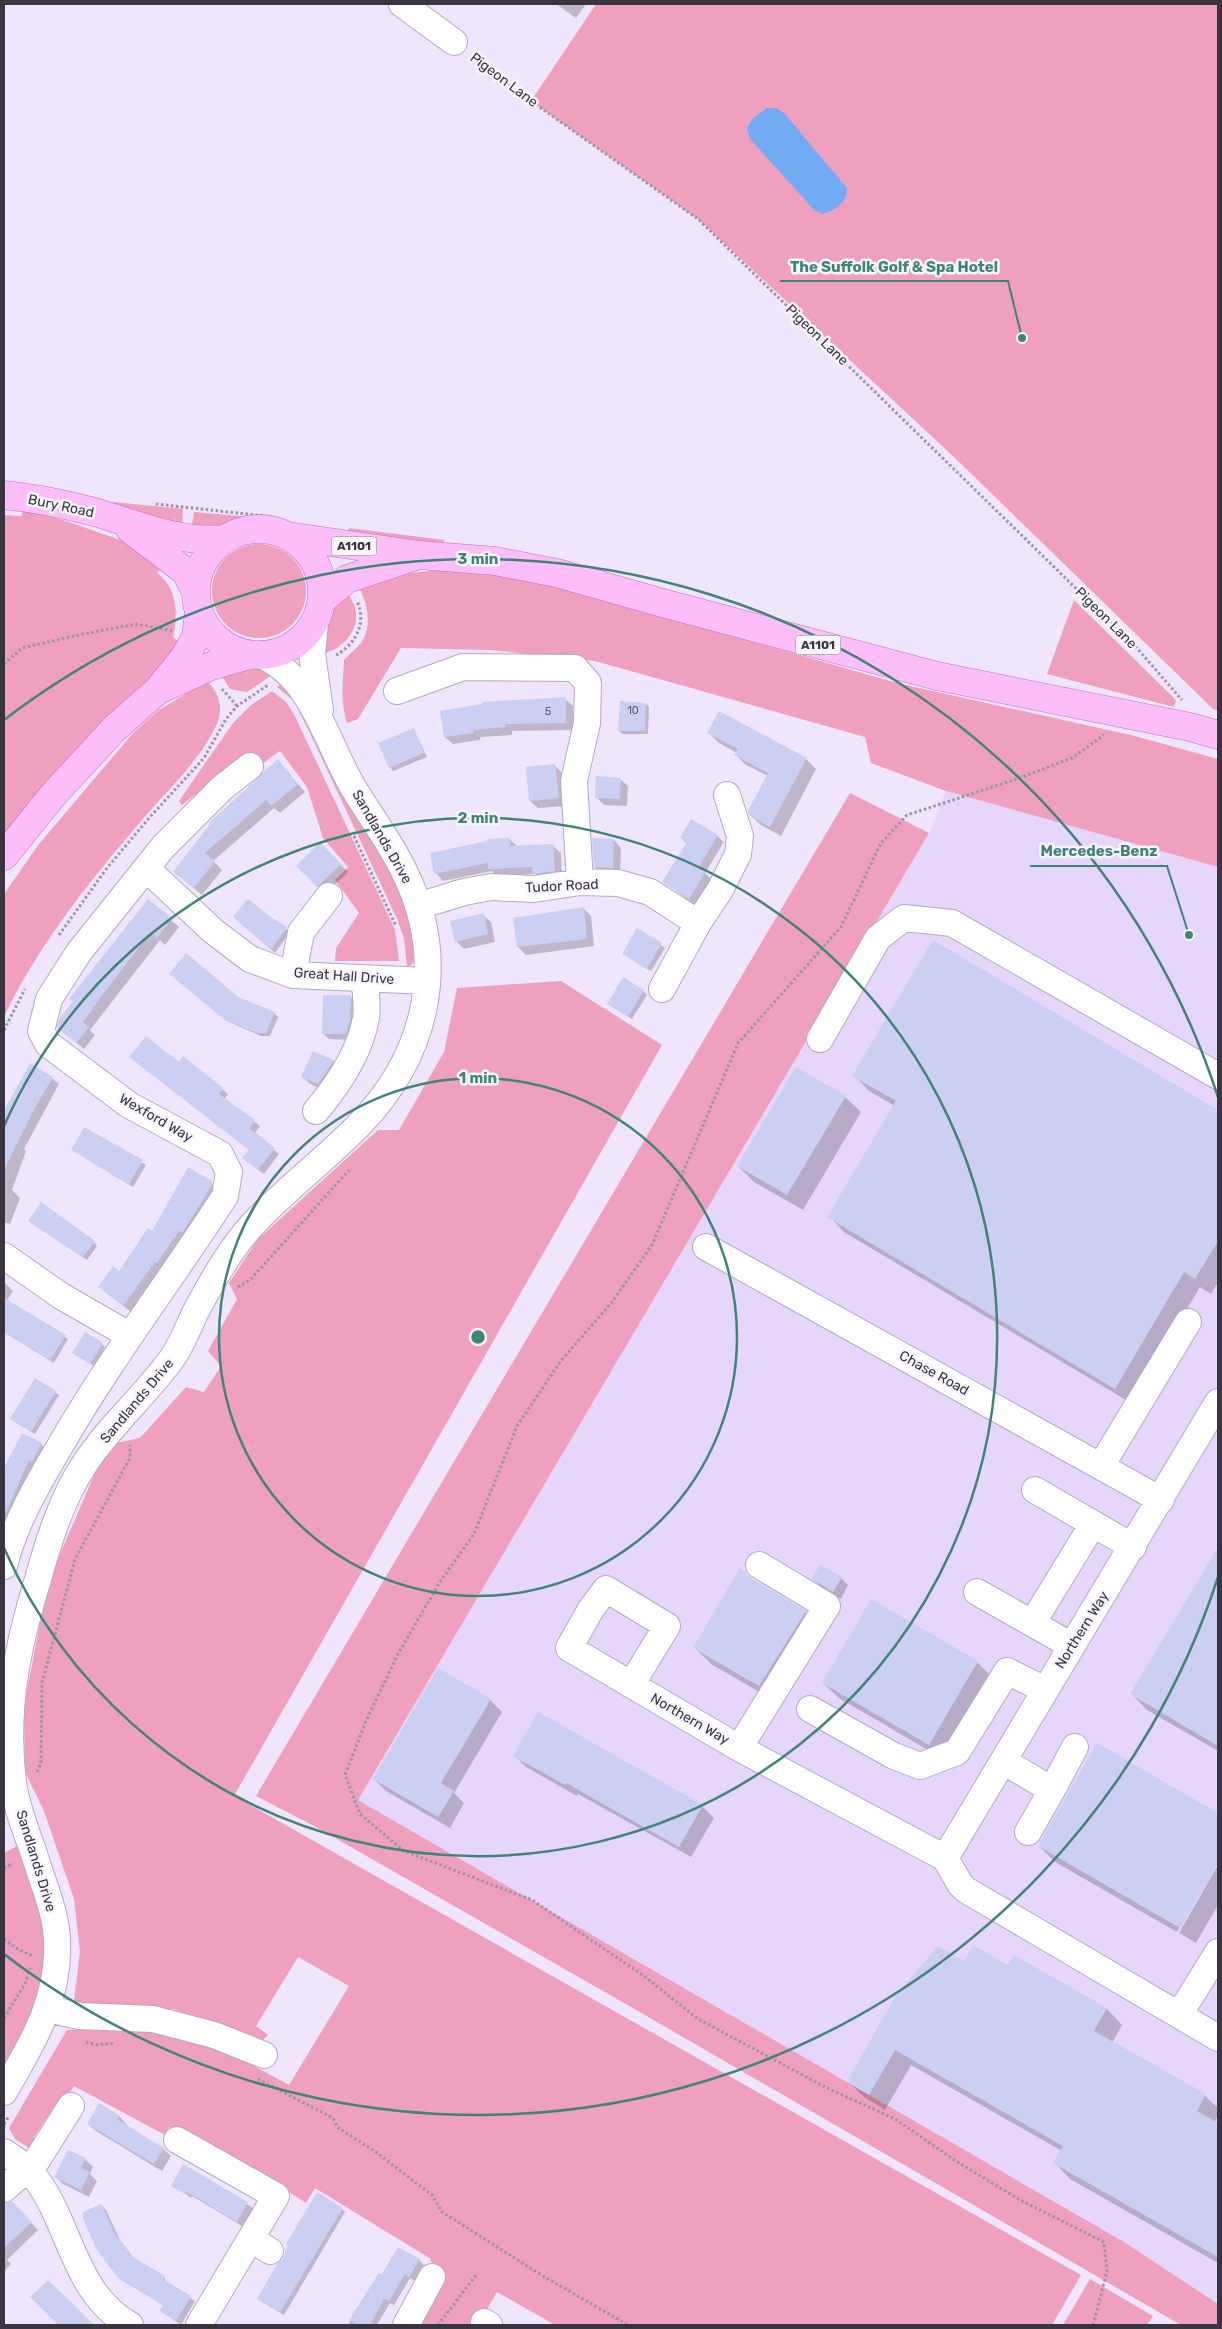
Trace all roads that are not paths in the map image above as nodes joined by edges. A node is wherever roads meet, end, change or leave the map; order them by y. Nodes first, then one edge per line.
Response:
1 (402, 4) edge
2 (454, 42) road end
3 (4, 495) edge
4 (117, 520) junction
5 (288, 536) junction
6 (225, 539) junction
7 (419, 555) junction
8 (198, 602) junction
9 (319, 611) junction
10 (256, 655) junction
11 (157, 691) junction
12 (397, 691) dead end
13 (323, 725) junction
14 (1218, 735) edge
15 (250, 766) dead end
16 (727, 795) dead end
17 (4, 856) edge
18 (147, 869) junction
19 (580, 882) junction
20 (329, 896) dead end
21 (418, 906) junction
22 (698, 922) junction
23 (293, 975) junction
24 (365, 979) junction
25 (427, 981) junction
26 (662, 989) dead end
27 (820, 1039) dead end
28 (1218, 1076) edge
29 (316, 1111) dead end
30 (706, 1247) dead end
31 (4, 1256) edge
32 (1188, 1322) dead end
33 (129, 1335) junction
34 (1218, 1402) edge
35 (1101, 1466) junction
36 (1035, 1490) dead end
37 (1161, 1500) junction
38 (1093, 1524) junction
39 (1133, 1547) junction
40 (4, 1566) edge
41 (759, 1566) dead end
42 (977, 1592) dead end
43 (1033, 1622) junction
44 (1072, 1646) junction
45 (631, 1684) junction
46 (1045, 1690) junction
47 (810, 1709) dead end
48 (6, 1728) edge
49 (1075, 1747) dead end
50 (739, 1748) junction
51 (1003, 1761) junction
52 (1052, 1790) junction
53 (1028, 1832) dead end
54 (945, 1858) junction
55 (1218, 1952) edge
56 (48, 2009) junction
57 (1179, 2015) junction
58 (1218, 2038) edge
59 (257, 2065) road end
60 (9, 2100) edge
61 (71, 2106) dead end
62 (177, 2140) dead end
63 (4, 2152) edge
64 (28, 2169) junction
65 (4, 2188) edge
66 (432, 2277) dead end
67 (130, 2325) edge
68 (199, 2325) edge
69 (406, 2325) edge

1 - 2 street
3 - 4 main road, Bury Road
4 - 6 main road, Bury Road
4 - 8 main road, Bury Road
5 - 6 main road
5 - 7 main road, A1101
5 - 9 main road
6 - 8 main road
7 - 9 main road, A1101
7 - 14 main road, A1101
8 - 10 main road
8 - 11 main road
9 - 10 main road
9 - 13 street, Sandlands Drive
10 - 11 main road
10 - 13 street, Sandlands Drive
11 - 17 main road
12 - 19 street
13 - 21 street, Sandlands Drive
15 - 18 street, Wexford Way
16 - 22 street
18 - 23 street, Great Hall Drive
18 - 33 street, Wexford Way
19 - 21 street, Tudor Road
19 - 22 street, Tudor Road
20 - 23 street
21 - 25 street, Sandlands Drive
22 - 26 street
23 - 24 street, Great Hall Drive
24 - 25 street, Great Hall Drive
24 - 29 street
25 - 48 street, Sandlands Drive
27 - 28 street
30 - 35 street, Chase Road
31 - 33 street
32 - 35 street
33 - 40 street, Wexford Way
34 - 37 street, Northern Way
35 - 37 street, Chase Road
36 - 38 street
37 - 39 street, Northern Way
38 - 39 street
38 - 43 street
39 - 44 street, Northern Way
41 - 50 street
42 - 43 street
43 - 44 street
44 - 46 street, Northern Way
45 - 45 street, Northern Way
45 - 50 street, Northern Way
46 - 47 street
46 - 51 street, Northern Way
48 - 56 street, Sandlands Drive
49 - 52 street
50 - 54 street, Northern Way
51 - 52 street
51 - 54 street, Northern Way
52 - 53 street
54 - 57 street
55 - 57 street
56 - 59 street
56 - 60 street, Sandlands Drive
57 - 58 street
61 - 64 street
62 - 68 street
63 - 64 street
64 - 65 street
64 - 67 street
66 - 69 street

